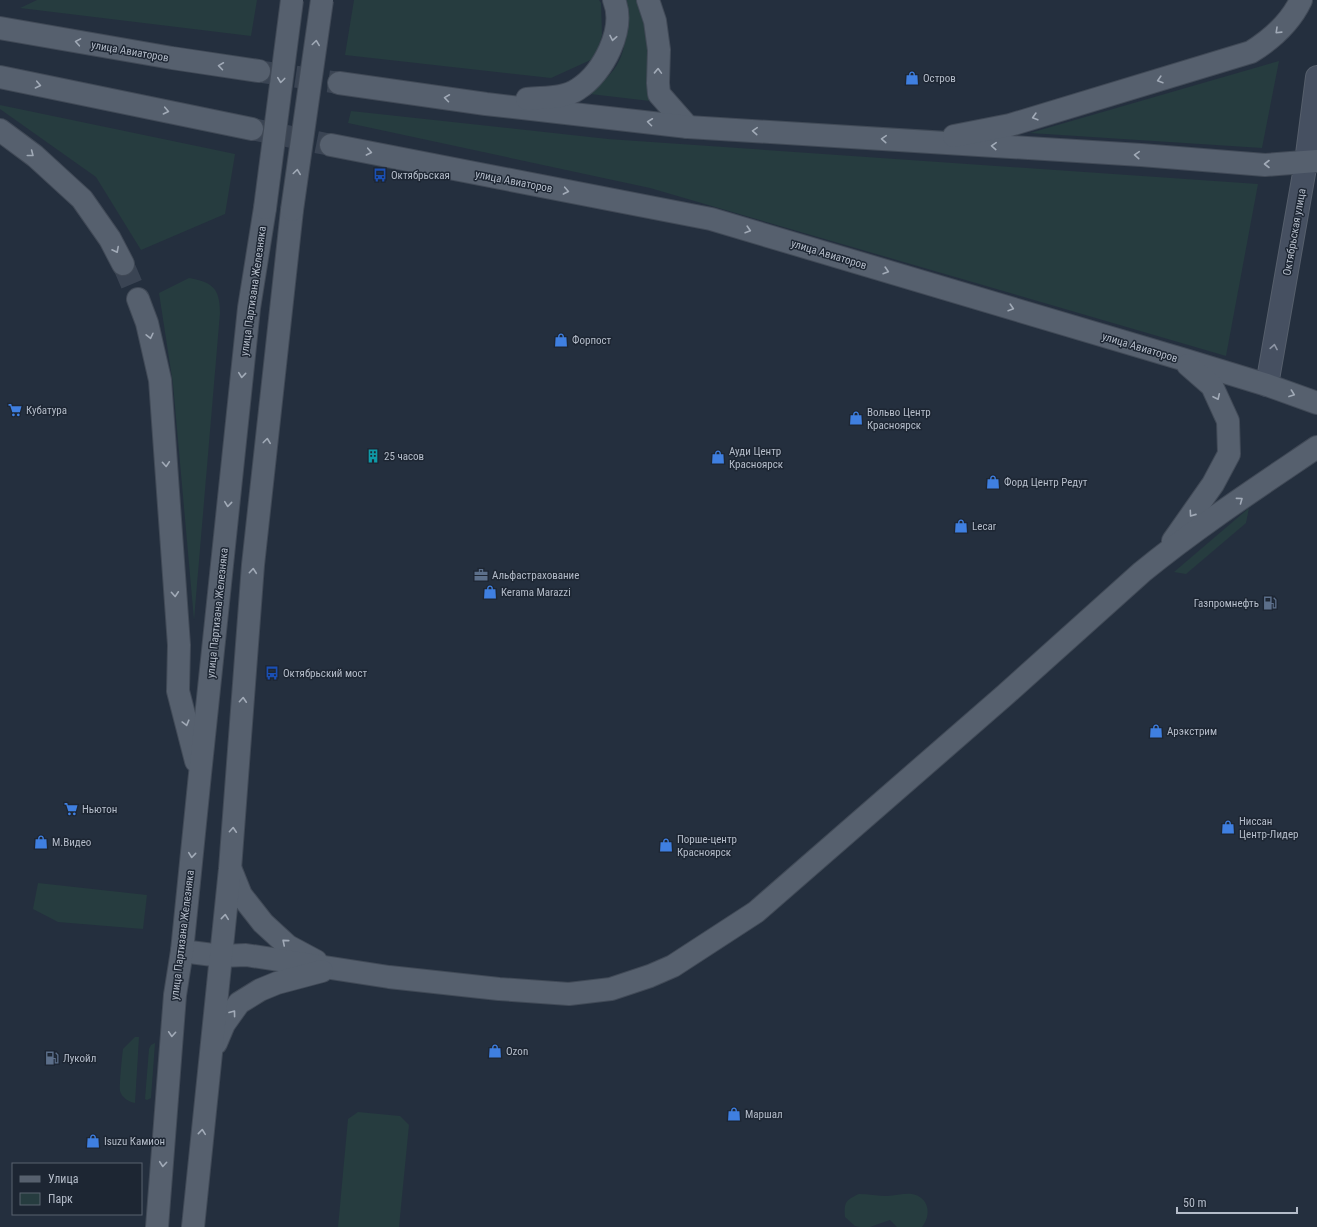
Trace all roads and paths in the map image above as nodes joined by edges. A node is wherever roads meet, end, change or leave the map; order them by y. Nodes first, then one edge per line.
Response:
1 (292, 0) edge
2 (322, 0) edge
3 (614, 0) edge
4 (648, 0) edge
5 (1301, 0) edge
6 (0, 28) edge
7 (260, 71) tunnel mouth
8 (0, 77) edge
9 (1317, 77) edge
10 (339, 83) tunnel mouth
11 (486, 104) junction
12 (688, 127) junction
13 (252, 129) tunnel mouth
14 (0, 130) edge
15 (923, 142) junction
16 (331, 145) tunnel mouth
17 (1311, 162) edge
18 (123, 264) tunnel mouth
19 (138, 299) tunnel mouth
20 (1182, 359) junction
21 (1267, 386) junction
22 (1317, 403) edge
23 (1317, 447) edge
24 (1163, 555) junction
25 (200, 774) junction
26 (230, 869) junction
27 (182, 951) junction
28 (221, 956) junction
29 (331, 969) junction
30 (210, 1060) junction
31 (157, 1227) edge
32 (193, 1227) edge

1 -> 25 main road, улица Партизана Железняка, bridge
26 -> 2 main road, bridge
3 -> 11 main road
12 -> 4 main road
5 -> 15 main road
7 -> 6 main road, улица Авиаторов
8 -> 13 main road
9 - 17 street, Октябрьская улица
11 -> 10 main road
12 -> 11 main road
15 -> 12 main road
14 -> 18 main road
17 -> 15 main road
16 -> 20 main road, улица Авиаторов
21 -> 17 street, Октябрьская улица
19 -> 25 main road
20 - 21 main road, улица Авиаторов
20 -> 24 main road
21 -> 22 main road, улица Авиаторов
24 -> 23 main road
24 - 29 main road
25 -> 27 main road, улица Партизана Железняка
28 -> 26 main road
29 -> 26 main road
27 - 28 main road
27 -> 31 main road, улица Партизана Железняка
28 - 29 main road
28 - 30 main road
30 -> 29 main road
32 -> 30 main road

